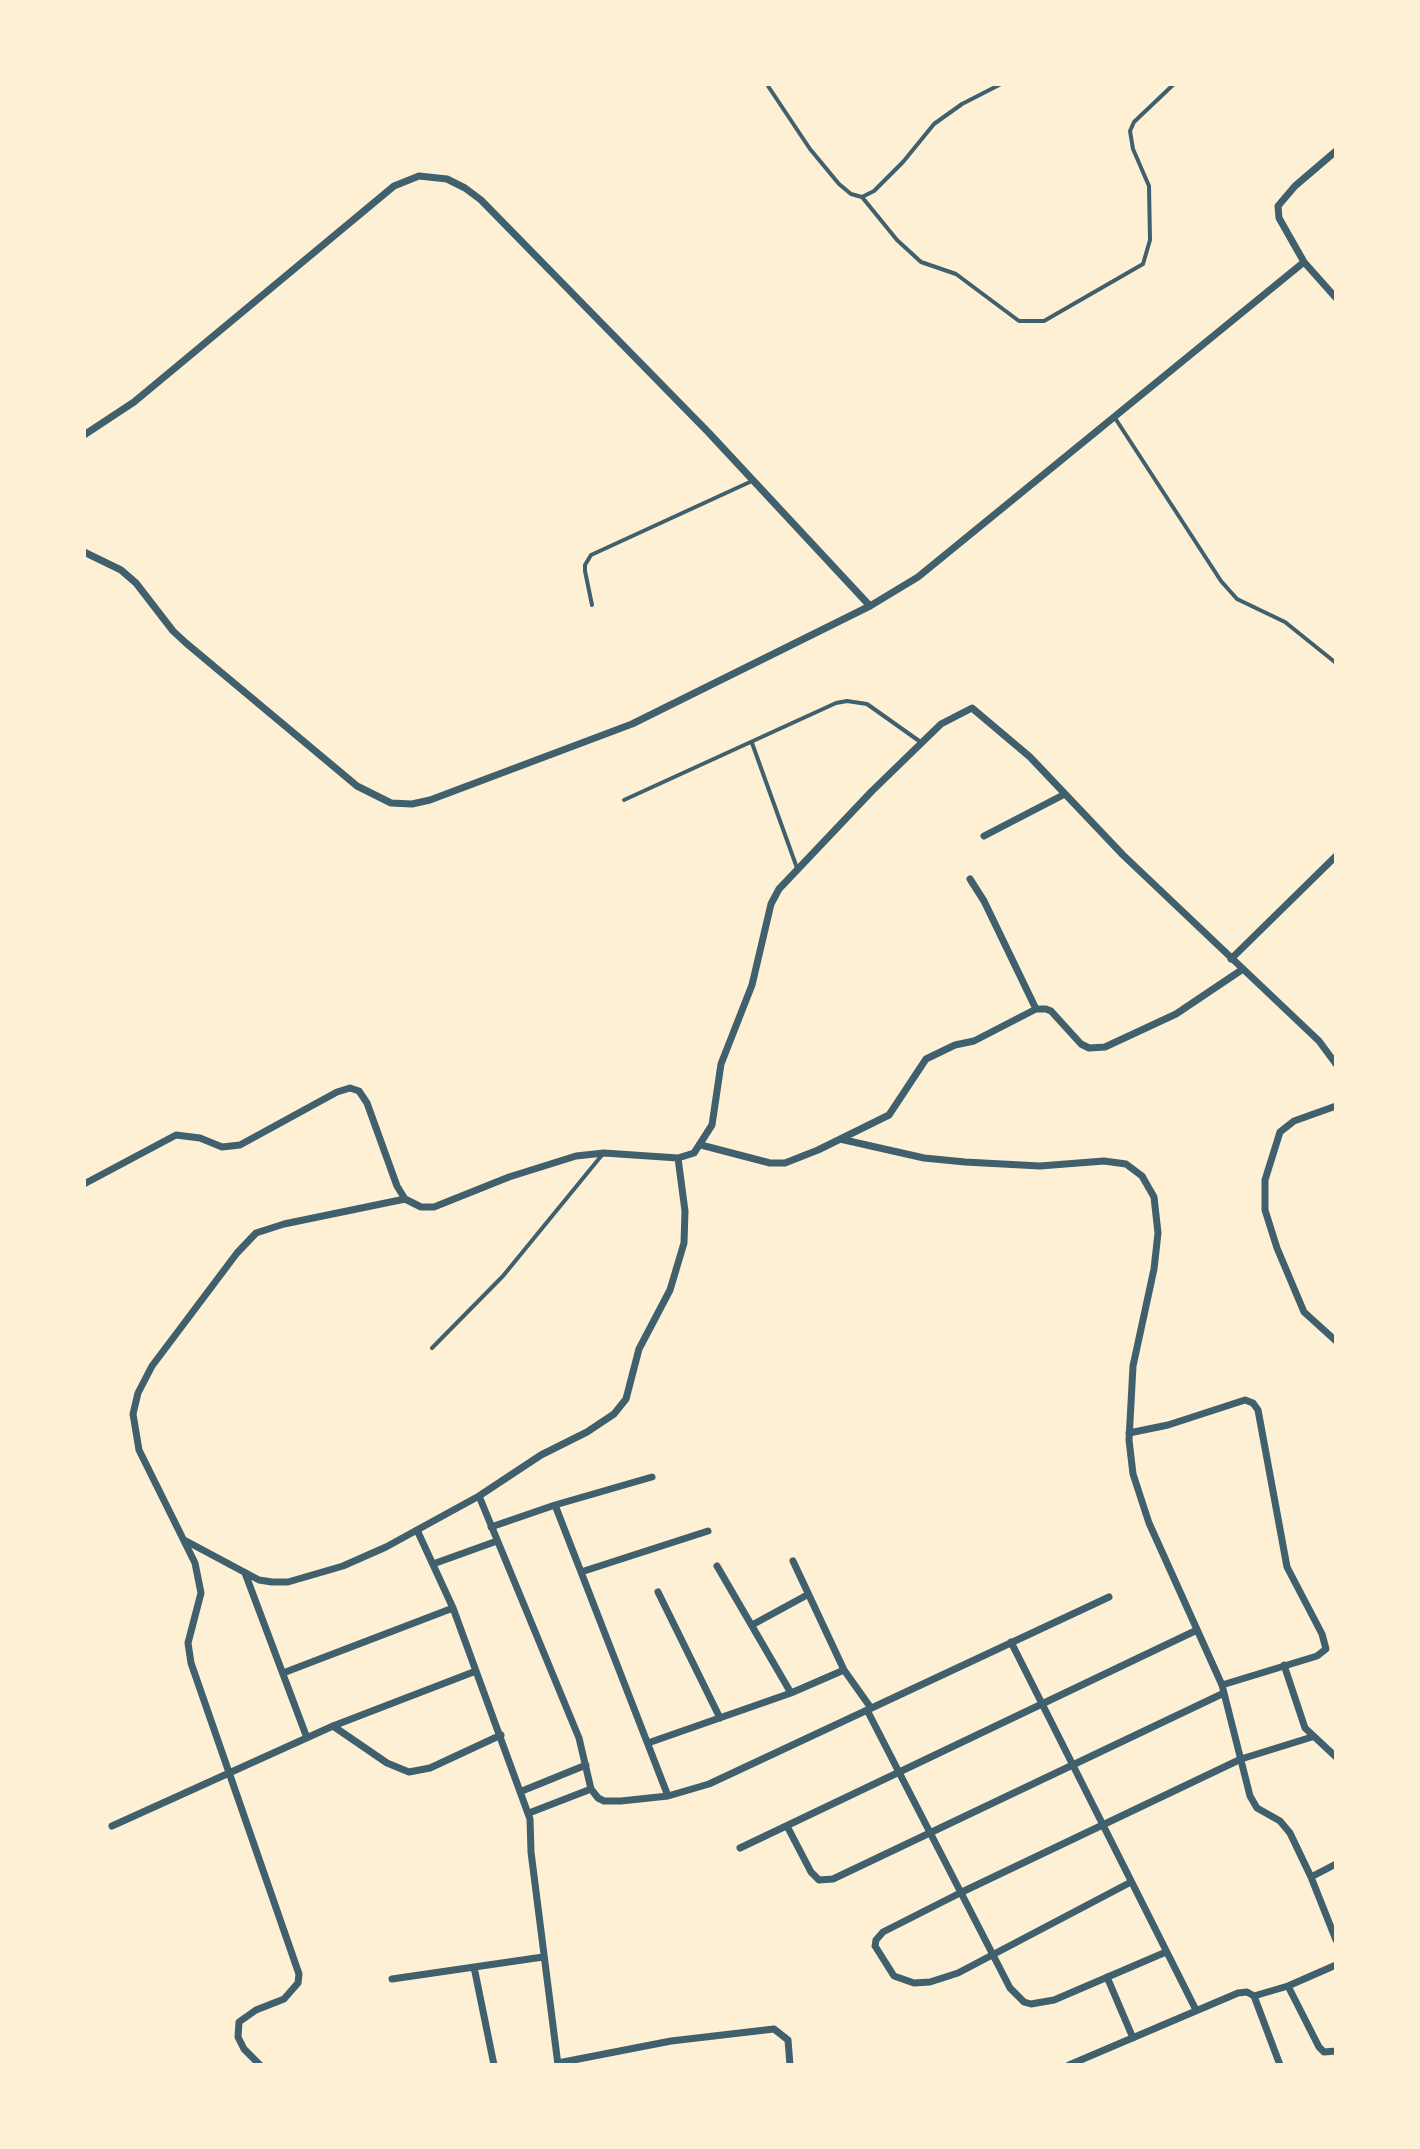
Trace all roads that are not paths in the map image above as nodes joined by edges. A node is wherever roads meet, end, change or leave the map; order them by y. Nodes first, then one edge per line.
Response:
1 (1001, 84) edge
2 (1174, 84) edge
3 (768, 85) edge
4 (1336, 151) edge
5 (862, 197) junction
6 (1304, 262) junction
7 (1336, 298) edge
8 (1115, 418) junction
9 (84, 435) edge
10 (754, 480) junction
11 (84, 552) edge
12 (592, 605) dead end
13 (870, 606) junction
14 (1336, 663) edge
15 (752, 743) junction
16 (922, 743) junction
17 (1065, 794) junction
18 (624, 800) dead end
19 (984, 836) dead end
20 (1336, 856) edge
21 (797, 868) junction
22 (970, 879) dead end
23 (1231, 959) junction
24 (1243, 969) junction
25 (1036, 1009) junction
26 (1336, 1064) edge
27 (1336, 1106) edge
28 (840, 1139) junction
29 (701, 1145) junction
30 (604, 1153) junction
31 (678, 1158) junction
32 (84, 1184) edge
33 (405, 1199) junction
34 (1336, 1341) edge
35 (432, 1348) dead end
36 (1129, 1433) junction
37 (652, 1477) dead end
38 (479, 1496) junction
39 (555, 1505) junction
40 (491, 1527) junction
41 (417, 1530) junction
42 (708, 1531) dead end
43 (184, 1540) junction
44 (497, 1541) junction
45 (793, 1561) dead end
46 (433, 1564) junction
47 (717, 1566) dead end
48 (581, 1572) junction
49 (245, 1573) junction
50 (658, 1592) dead end
51 (807, 1595) junction
52 (1109, 1597) dead end
53 (453, 1608) junction
54 (752, 1625) junction
55 (1197, 1630) junction
56 (1011, 1642) junction
57 (1284, 1665) junction
58 (844, 1670) junction
59 (476, 1671) junction
60 (283, 1673) junction
61 (1223, 1689) junction
62 (791, 1693) junction
63 (1042, 1705) junction
64 (869, 1709) junction
65 (720, 1718) junction
66 (333, 1726) junction
67 (501, 1735) junction
68 (1312, 1737) junction
69 (307, 1738) junction
70 (648, 1743) junction
71 (1336, 1757) edge
72 (1241, 1759) junction
73 (586, 1765) junction
74 (1073, 1767) junction
75 (231, 1773) junction
76 (899, 1773) junction
77 (591, 1789) junction
78 (522, 1791) junction
79 (668, 1796) junction
80 (530, 1816) junction
81 (112, 1826) dead end
82 (787, 1826) junction
83 (1101, 1826) junction
84 (931, 1834) junction
85 (740, 1848) dead end
86 (1336, 1864) edge
87 (1311, 1877) junction
88 (1131, 1882) junction
89 (962, 1892) junction
90 (1336, 1940) edge
91 (1166, 1952) junction
92 (994, 1955) junction
93 (543, 1957) junction
94 (1336, 1965) edge
95 (474, 1967) junction
96 (1107, 1977) junction
97 (392, 1979) dead end
98 (1288, 1986) junction
99 (1254, 1996) junction
100 (1196, 2010) junction
101 (1133, 2038) junction
102 (1336, 2051) edge
103 (558, 2064) edge
104 (260, 2065) edge
105 (494, 2065) edge
106 (790, 2065) edge
107 (1069, 2065) edge
108 (1280, 2065) edge

1 - 5 lane
2 - 5 lane
3 - 5 lane
4 - 6 street
6 - 7 street
6 - 8 street
8 - 13 street
8 - 14 lane
9 - 10 street
10 - 12 lane
10 - 13 street
11 - 13 street
15 - 16 lane
15 - 18 lane
15 - 21 lane
16 - 17 street
16 - 21 street
17 - 19 street
17 - 23 street
20 - 23 street
21 - 29 street
22 - 25 street
23 - 24 street
24 - 25 street
24 - 26 street
25 - 28 street
27 - 34 street
28 - 29 street
28 - 36 street
29 - 31 street
30 - 31 street
30 - 33 street
30 - 35 lane
31 - 38 street
32 - 33 street
33 - 43 street
36 - 55 street
36 - 57 street
37 - 39 street
38 - 40 street
38 - 41 street
39 - 40 street
39 - 48 street
40 - 44 street
41 - 46 street
41 - 49 street
42 - 48 street
43 - 49 street
43 - 75 street
44 - 46 street
44 - 73 street
45 - 51 street
46 - 53 street
47 - 54 street
48 - 70 street
49 - 60 street
50 - 65 street
51 - 54 street
51 - 58 street
52 - 56 street
53 - 59 street
53 - 60 street
54 - 62 street
55 - 61 street
55 - 63 street
56 - 63 street
56 - 64 street
57 - 61 street
57 - 68 street
58 - 62 street
58 - 64 street
59 - 66 street
59 - 67 street
60 - 69 street
61 - 72 street
61 - 74 street
62 - 65 street
63 - 74 street
63 - 76 street
64 - 76 street
64 - 79 street
65 - 70 street
66 - 67 street
66 - 69 street
67 - 78 street
68 - 71 street
68 - 72 street
69 - 75 street
70 - 79 street
72 - 83 street
72 - 87 street
73 - 77 street
73 - 78 street
74 - 83 street
74 - 84 street
75 - 81 street
75 - 104 street
76 - 82 street
76 - 84 street
77 - 79 street
77 - 80 street
78 - 80 street
80 - 93 street
82 - 84 street
82 - 85 street
83 - 88 street
83 - 89 street
84 - 89 street
86 - 87 street
87 - 90 street
88 - 91 street
88 - 92 street
89 - 92 street
89 - 92 street
91 - 96 street
91 - 100 street
92 - 96 street
93 - 95 street
93 - 103 street
94 - 98 street
95 - 97 street
95 - 105 street
96 - 101 street
98 - 99 street
98 - 102 street
99 - 100 street
99 - 108 street
100 - 101 street
101 - 107 street
103 - 106 street

